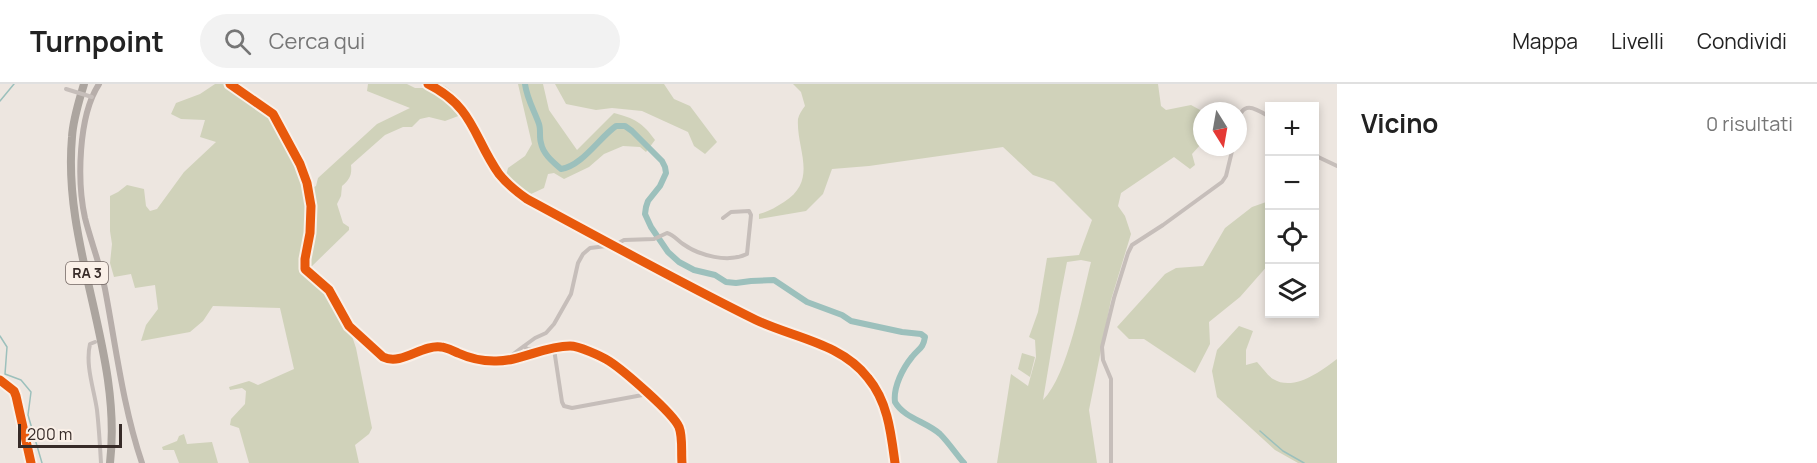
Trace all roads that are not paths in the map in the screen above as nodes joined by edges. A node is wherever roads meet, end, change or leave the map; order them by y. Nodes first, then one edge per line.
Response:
1 (82, 84) edge
2 (99, 84) edge
3 (230, 84) edge
4 (65, 86) edge
5 (92, 97) junction
6 (1247, 108) edge
7 (1265, 114) edge
8 (1231, 156) edge
9 (1316, 156) edge
10 (1337, 166) edge
11 (723, 218) dead end
12 (104, 341) dead end
13 (95, 342) dead end
14 (114, 342) junction
15 (524, 346) junction
16 (552, 347) junction
17 (538, 350) junction
18 (505, 360) junction
19 (648, 393) junction
20 (101, 463) edge
21 (108, 463) edge
22 (142, 463) edge
23 (682, 463) edge
24 (1111, 463) edge

1 - 21 highway, RA 3
2 - 5 main road
3 - 18 street
4 - 5 street, bridge
5 - 14 main road
6 - 7 street
8 - 24 street
9 - 10 street
11 - 15 street
12 - 14 street
13 - 20 street
14 - 22 main road
15 - 17 street
15 - 18 street
16 - 17 street
16 - 19 street
16 - 19 street
17 - 18 street
19 - 23 street

